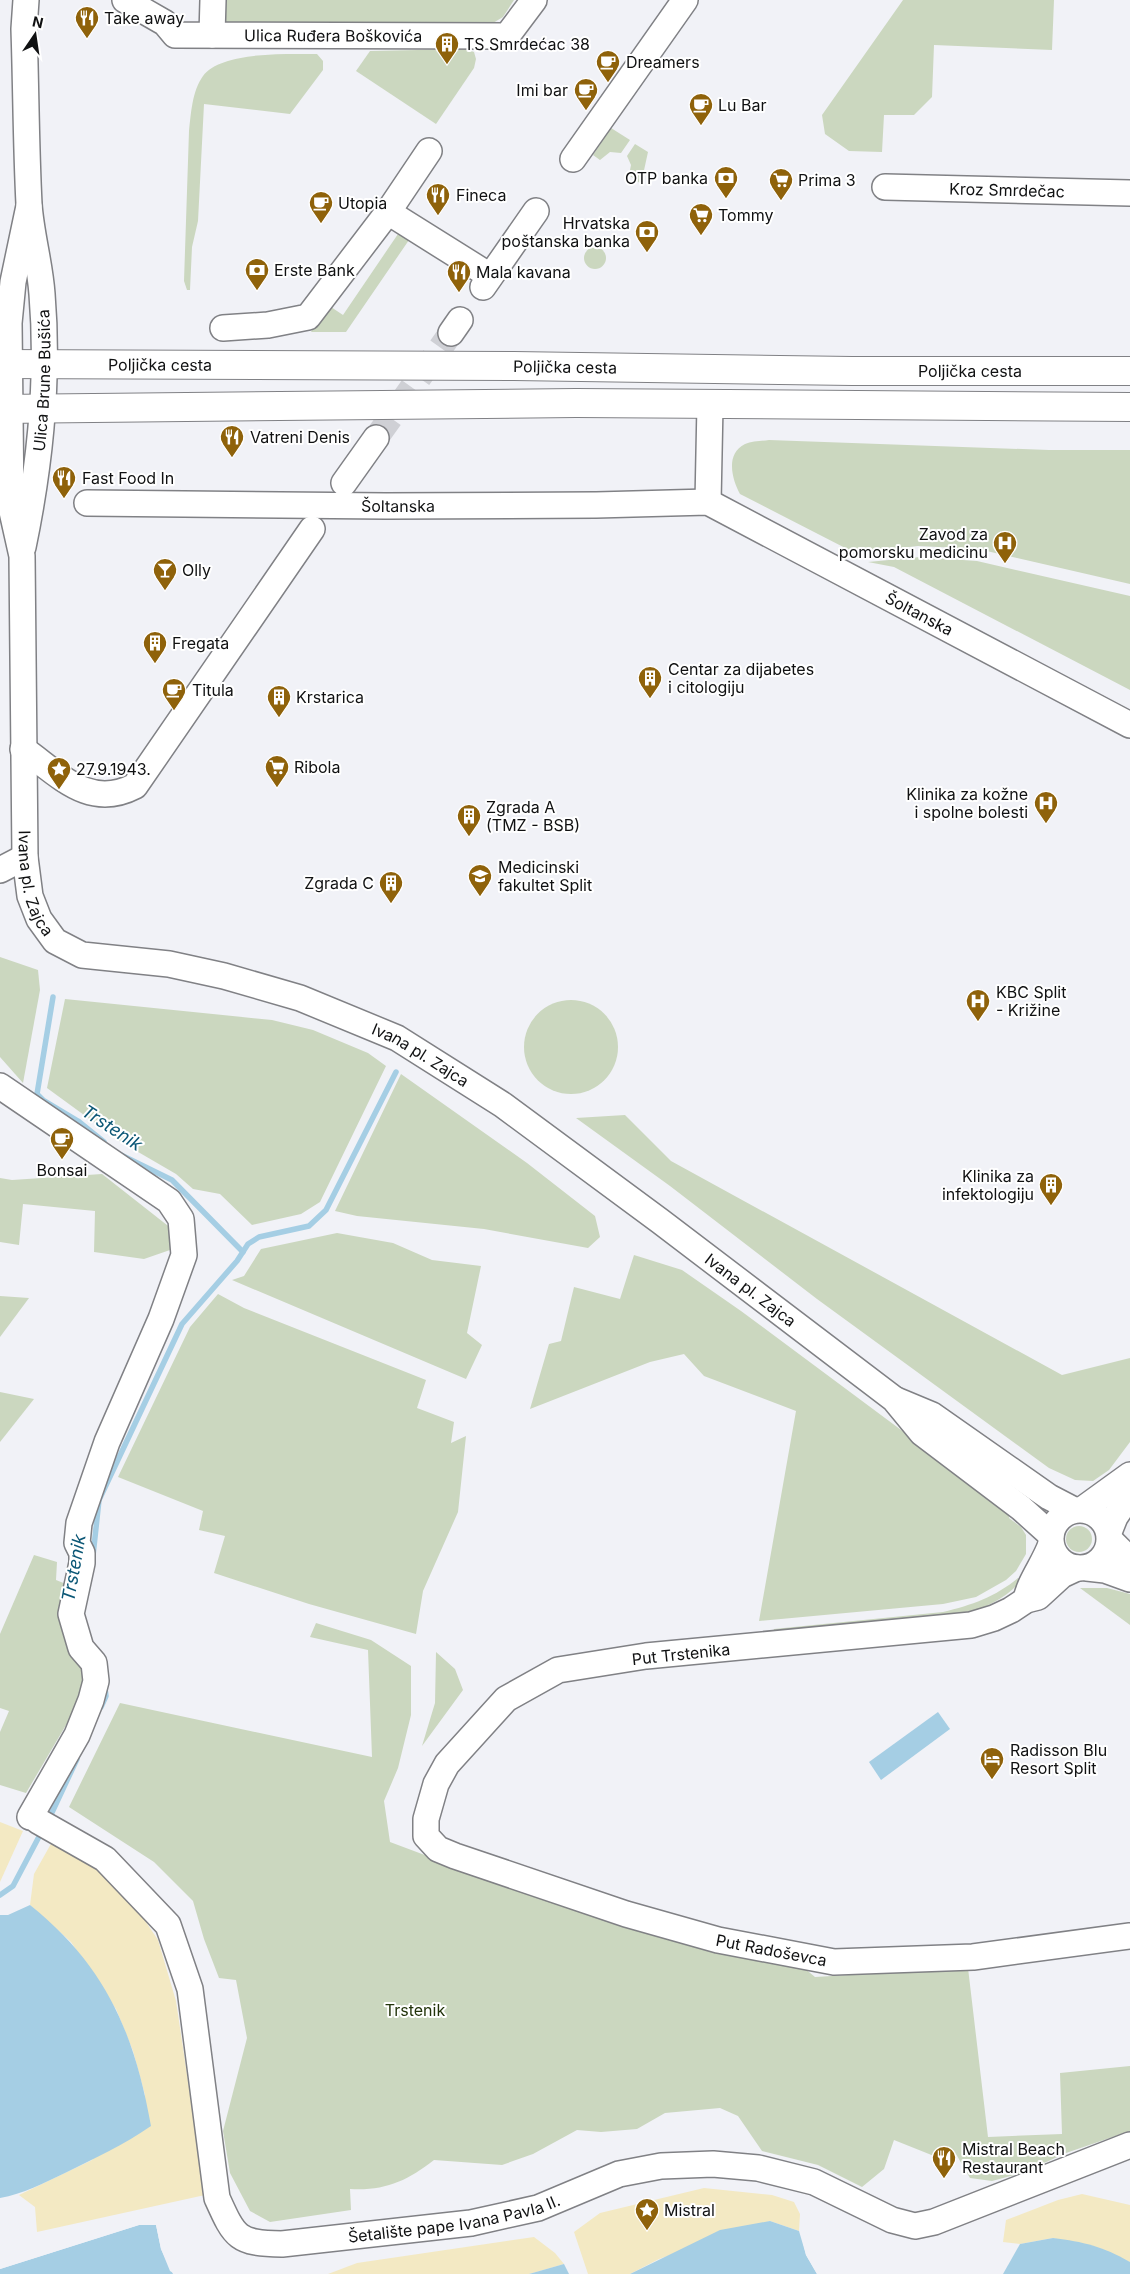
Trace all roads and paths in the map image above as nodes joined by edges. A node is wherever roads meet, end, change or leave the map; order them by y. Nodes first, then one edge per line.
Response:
1 (26, 0) edge
2 (125, 0) edge
3 (213, 0) edge
4 (534, 0) edge
5 (685, 0) edge
6 (212, 35) junction
7 (429, 151) dead end
8 (573, 159) dead end
9 (885, 187) dead end
10 (1130, 193) edge
11 (29, 206) junction
12 (536, 211) dead end
13 (388, 212) junction
14 (223, 328) dead end
15 (5, 364) edge
16 (43, 364) junction
17 (1130, 371) edge
18 (710, 405) junction
19 (1130, 407) edge
20 (42, 408) junction
21 (4, 409) edge
22 (376, 438) tunnel mouth
23 (344, 483) dead end
24 (708, 502) junction
25 (87, 503) dead end
26 (312, 529) dead end
27 (22, 556) junction
28 (11, 619) edge
29 (1130, 725) edge
30 (23, 749) junction
31 (25, 857) junction
32 (0, 870) edge
33 (0, 1086) edge
34 (894, 1400) junction
35 (1130, 1475) edge
36 (1130, 1494) edge
37 (1078, 1510) junction
38 (1110, 1536) junction
39 (1051, 1539) junction
40 (1130, 1560) edge
41 (1082, 1568) junction
42 (1130, 1579) edge
43 (1026, 1600) junction
44 (429, 1840) joint
45 (1130, 1936) edge
46 (1130, 2145) edge

1 - 11 street, Ulica Brune Bušića
2 - 6 street, Ulica Ruđera Boškovića
3 - 6 street
4 - 6 street, Ulica Ruđera Boškovića
5 - 8 street
7 - 13 street
9 - 10 street, Kroz Smrdečac
11 - 15 street, Ulica Brune Bušića
11 - 16 street, Ulica Brune Bušića
12 - 13 street
13 - 14 street
15 - 16 main road, Poljička cesta
15 - 21 street, Ulica Brune Bušića
16 - 17 main road, Poljička cesta
16 - 20 street, Ulica Brune Bušića
18 - 19 main road
18 - 20 main road
18 - 24 street
20 - 21 main road
20 - 27 street, Ulica Brune Bušića
21 - 27 street, Ulica Brune Bušića
22 - 23 street
24 - 25 street, Šoltanska
24 - 29 street, Šoltanska
26 - 30 street
27 - 28 street, Ulica Brune Bušića
28 - 30 street, Ulica Brune Bušića
30 - 31 street, Ivana pl. Zajca
31 - 32 street
31 - 34 street, Ivana pl. Zajca
33 - 46 street, Šetalište pape Ivana Pavla II.
34 - 37 street, Ivana pl. Zajca
34 - 39 street, Ivana pl. Zajca
35 - 37 street
36 - 38 street
37 - 38 street
37 - 39 street
38 - 40 street
38 - 41 street
39 - 41 street
39 - 43 street
41 - 42 street
41 - 43 street, Put Trstenika
43 - 44 street, Put Trstenika
44 - 45 street, Put Radoševca

